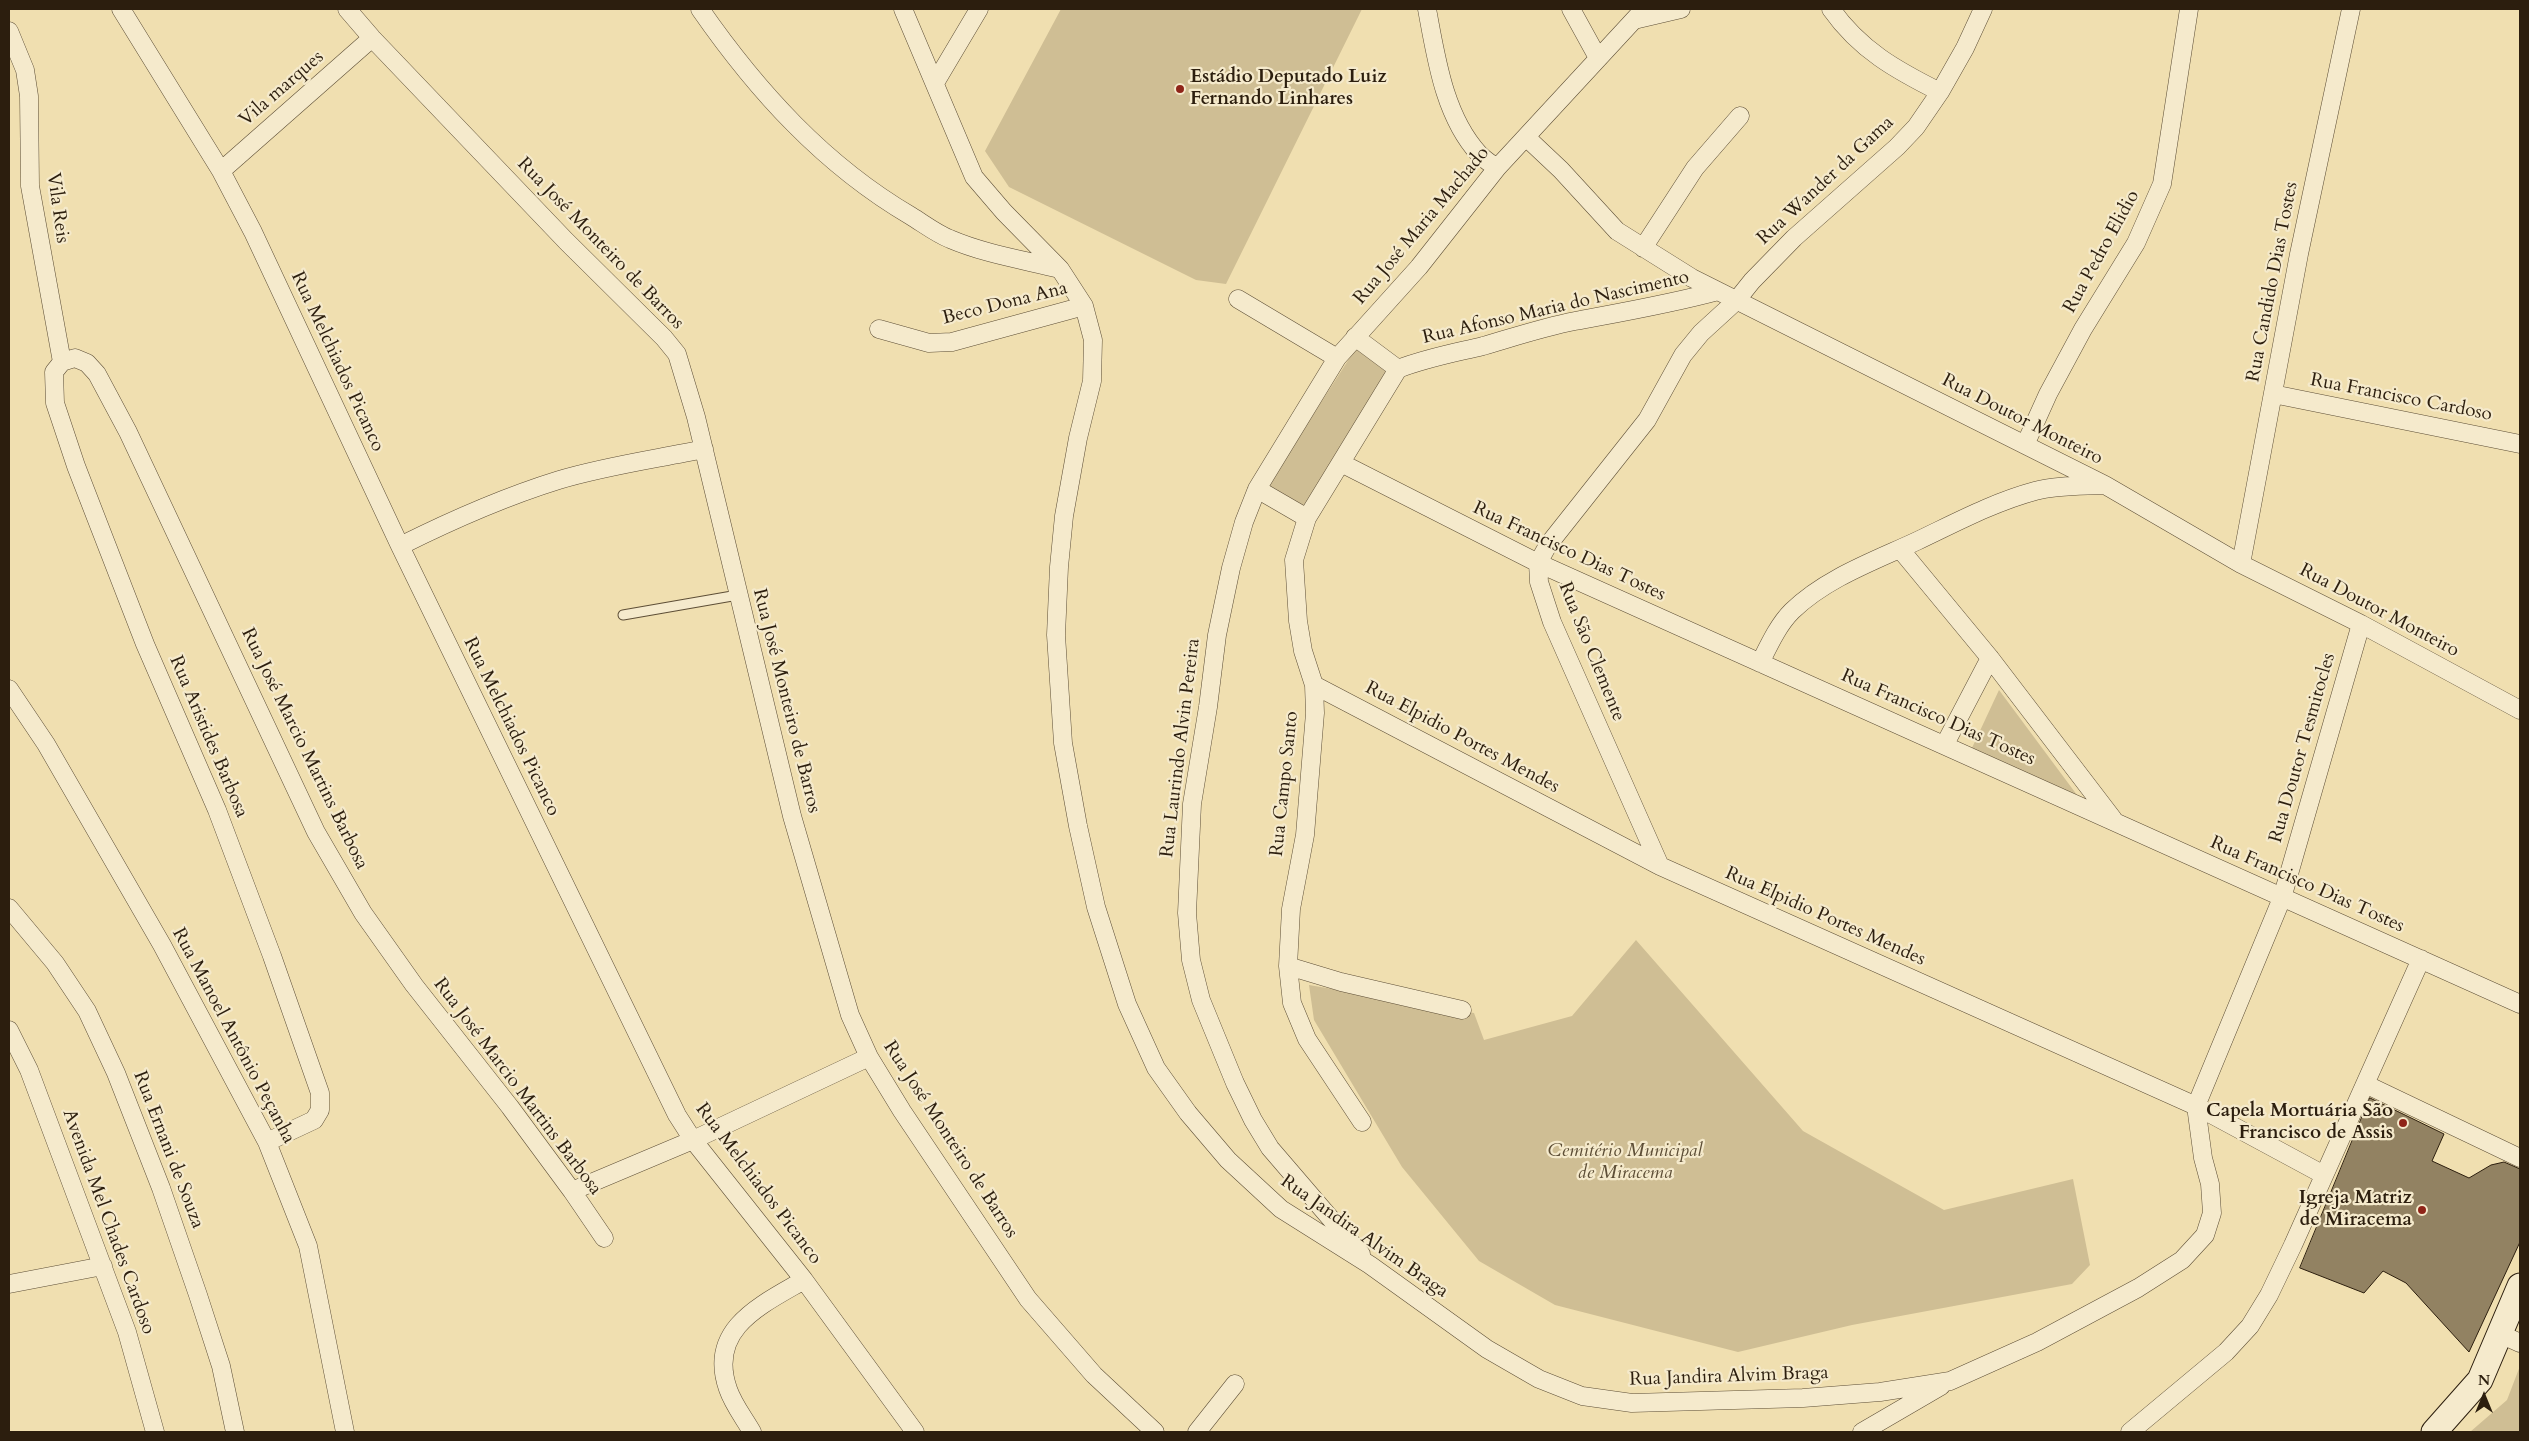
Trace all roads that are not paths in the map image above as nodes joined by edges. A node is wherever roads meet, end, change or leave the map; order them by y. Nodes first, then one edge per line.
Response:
1 (121, 9) edge
2 (347, 9) edge
3 (700, 9) edge
4 (903, 9) edge
5 (979, 9) edge
6 (1427, 9) edge
7 (1571, 9) edge
8 (1681, 9) edge
9 (1831, 9) edge
10 (1983, 9) edge
11 (2189, 9) edge
12 (2350, 9) edge
13 (1639, 14) edge
14 (9, 31) edge
15 (372, 38) junction
16 (1598, 58) junction
17 (935, 83) junction
18 (1940, 92) junction
19 (1740, 116) dead end
20 (1527, 138) junction
21 (1497, 168) junction
22 (221, 171) junction
23 (1643, 248) junction
24 (1060, 269) junction
25 (1718, 291) junction
26 (1238, 299) dead end
27 (1736, 301) junction
28 (1084, 306) junction
29 (879, 329) dead end
30 (1355, 337) junction
31 (1337, 358) junction
32 (62, 362) junction
33 (1398, 369) junction
34 (2273, 394) junction
35 (2520, 444) edge
36 (2025, 445) junction
37 (704, 449) junction
38 (1341, 464) junction
39 (2105, 485) junction
40 (1257, 489) junction
41 (1307, 518) junction
42 (400, 546) junction
43 (1900, 548) junction
44 (1538, 563) junction
45 (2241, 564) junction
46 (738, 594) junction
47 (623, 615) dead end
48 (2361, 624) junction
49 (1990, 658) junction
50 (1760, 663) junction
51 (1314, 684) junction
52 (9, 689) edge
53 (2520, 710) edge
54 (1945, 744) junction
55 (2115, 821) junction
56 (1660, 866) junction
57 (2282, 898) junction
58 (9, 908) edge
59 (2421, 958) junction
60 (1288, 966) junction
61 (2520, 1004) edge
62 (1462, 1010) dead end
63 (9, 1032) edge
64 (869, 1057) junction
65 (2365, 1084) junction
66 (2196, 1106) junction
67 (1362, 1122) dead end
68 (693, 1140) junction
69 (267, 1142) junction
70 (2520, 1158) edge
71 (2324, 1175) junction
72 (572, 1190) junction
73 (604, 1238) dead end
74 (1370, 1265) junction
75 (103, 1266) junction
76 (804, 1280) junction
77 (9, 1284) edge
78 (2520, 1286) edge
79 (2510, 1339) edge
80 (1950, 1381) junction
81 (1235, 1384) dead end
82 (155, 1432) edge
83 (235, 1432) edge
84 (345, 1432) edge
85 (752, 1432) edge
86 (914, 1432) edge
87 (1154, 1432) edge
88 (1196, 1432) edge
89 (1862, 1432) edge
90 (2130, 1432) edge
91 (2434, 1432) edge

1 - 22 street, Rua Melchiados Picanco
2 - 15 street, Rua José Monteiro de Barros
3 - 24 street
4 - 17 street, Rua Jandira Alvim Braga
5 - 17 street
6 - 21 street
7 - 16 street
8 - 13 street
9 - 18 street
10 - 18 street, Rua Wander da Gama
11 - 36 street, Rua Pedro Elidio
12 - 34 street, Rua Candido Dias Tostes
13 - 16 street, Rua José Maria Machado
14 - 32 street, Vila Reis
15 - 22 street, Vila marques
15 - 37 street, Rua José Monteiro de Barros
16 - 20 street, Rua José Maria Machado
17 - 24 street, Rua Jandira Alvim Braga
18 - 27 street, Rua Wander da Gama
19 - 23 street
20 - 21 street, Rua José Maria Machado
20 - 23 street, Rua Doutor Monteiro
21 - 30 street, Rua José Maria Machado
22 - 42 street, Rua Melchiados Picanco
23 - 25 street, Rua Doutor Monteiro
24 - 28 street, Rua Jandira Alvim Braga
25 - 27 street, Rua Doutor Monteiro
25 - 33 street, Rua Afonso Maria do Nascimento
26 - 31 street
27 - 36 street, Rua Doutor Monteiro
27 - 44 street
28 - 29 street, Beco Dona Ana
28 - 74 street, Rua Jandira Alvim Braga
30 - 31 street, Rua José Maria Machado
30 - 33 street
31 - 40 street, Rua José Maria Machado
32 - 69 street, Rua Aristides Barbosa
32 - 72 street, Rua José Marcio Martins Barbosa
33 - 38 street, Rua Campo Santo
34 - 35 street, Rua Francisco Cardoso
34 - 45 street, Rua Candido Dias Tostes
36 - 39 street, Rua Doutor Monteiro
37 - 42 street
37 - 46 street, Rua José Monteiro de Barros
38 - 41 street, Rua Campo Santo
38 - 44 street, Rua Francisco Dias Tostes
39 - 43 street
39 - 45 street, Rua Doutor Monteiro
40 - 41 street
40 - 74 street, Rua Laurindo Alvin Pereira
41 - 51 street, Rua Campo Santo
42 - 68 street, Rua Melchiados Picanco
43 - 49 street
43 - 50 street
44 - 50 street, Rua Francisco Dias Tostes
44 - 56 street, Rua São Clemente
45 - 48 street, Rua Doutor Monteiro
46 - 47 lane
46 - 64 street, Rua José Monteiro de Barros
48 - 53 street, Rua Doutor Monteiro
48 - 57 street, Rua Doutor Tesmitocles
49 - 54 street
49 - 55 street
50 - 54 street, Rua Francisco Dias Tostes
51 - 56 street, Rua Elpidio Portes Mendes
51 - 60 street, Rua Campo Santo
52 - 69 street, Rua Manoel Antônio Peçanha
54 - 55 street, Rua Francisco Dias Tostes
55 - 57 street, Rua Francisco Dias Tostes
56 - 66 street, Rua Elpidio Portes Mendes
57 - 59 street, Rua Francisco Dias Tostes
57 - 66 street, Rua Doutor Tesmitocles
58 - 83 street, Rua Ernani de Souza
59 - 61 street, Rua Francisco Dias Tostes
59 - 65 street
60 - 62 street
60 - 67 street, Rua Campo Santo
63 - 75 street, Avenida Mel Chades Cardoso
64 - 68 street
64 - 87 street, Rua José Monteiro de Barros
65 - 70 street
65 - 71 street
66 - 71 street, Rua Elpidio Portes Mendes
66 - 80 street, Rua Jandira Alvim Braga
68 - 72 street
68 - 76 street, Rua Melchiados Picanco
69 - 84 street, Rua Manoel Antônio Peçanha
71 - 90 street
72 - 73 street, Rua José Marcio Martins Barbosa
74 - 80 street, Rua Jandira Alvim Braga
75 - 77 street
75 - 82 street, Avenida Mel Chades Cardoso
76 - 85 street
76 - 86 street, Rua Melchiados Picanco
78 - 79 street
79 - 91 street
80 - 89 street
81 - 88 street

